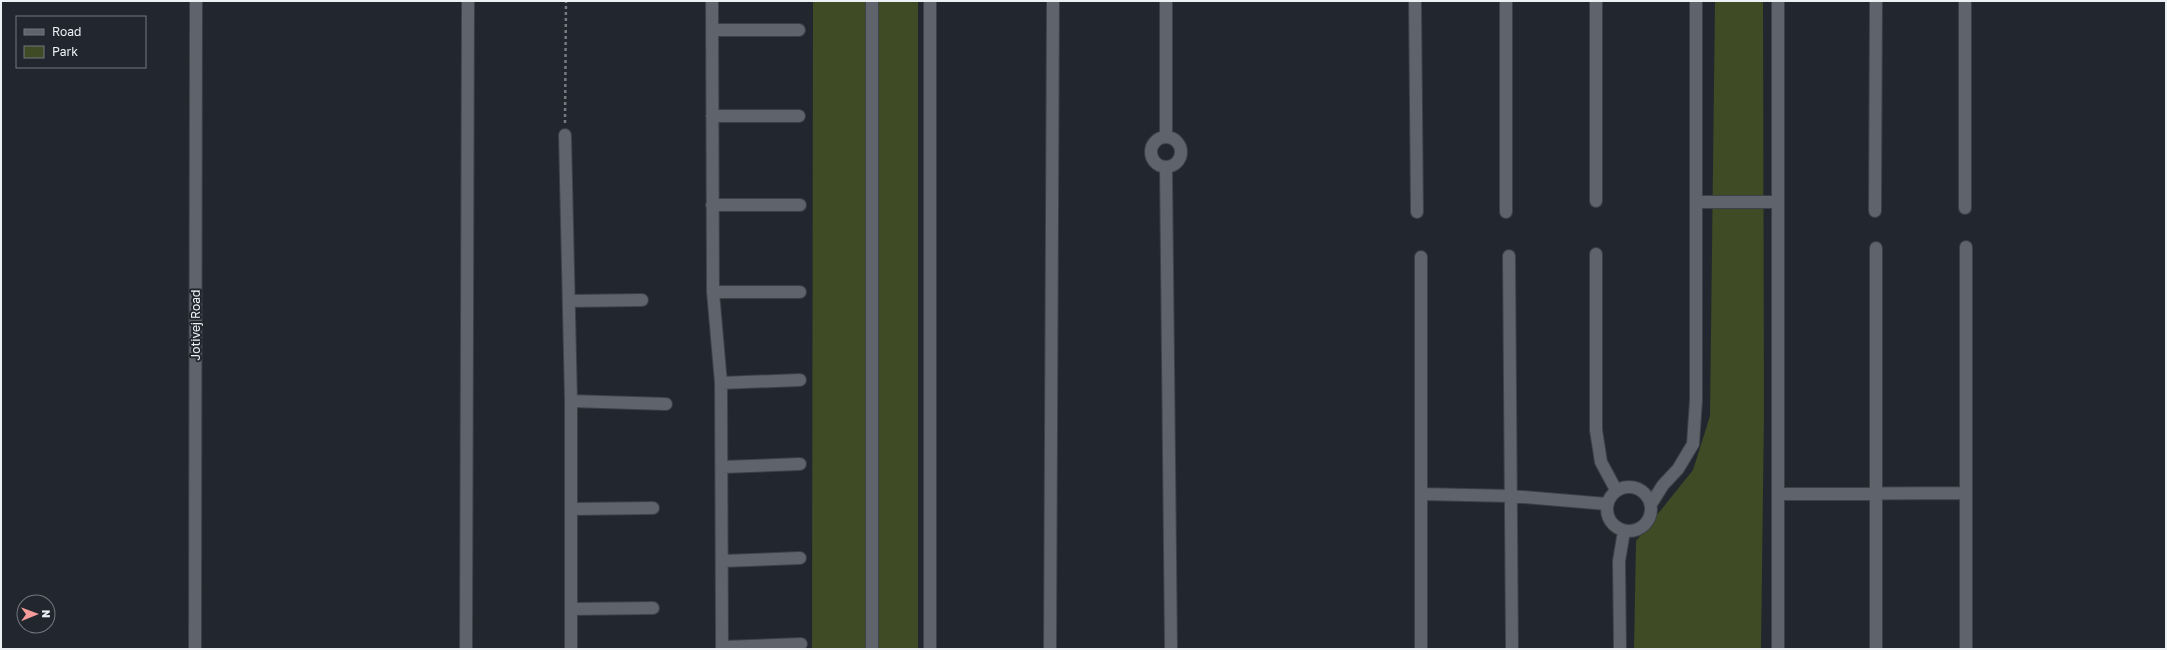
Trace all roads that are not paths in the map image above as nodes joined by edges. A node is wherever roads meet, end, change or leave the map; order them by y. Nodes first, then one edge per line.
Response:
1 (196, 1) edge
2 (468, 1) edge
3 (712, 1) edge
4 (872, 1) edge
5 (930, 1) edge
6 (1053, 1) edge
7 (1166, 1) edge
8 (1415, 1) edge
9 (1506, 1) edge
10 (1596, 1) edge
11 (1696, 1) edge
12 (1778, 1) edge
13 (1876, 1) edge
14 (1965, 1) edge
15 (712, 30) junction
16 (799, 30) dead end
17 (712, 116) junction
18 (799, 116) dead end
19 (565, 135) road end
20 (1166, 136) junction
21 (1166, 168) junction
22 (1596, 202) dead end
23 (1696, 202) junction
24 (1778, 202) junction
25 (712, 205) junction
26 (800, 205) dead end
27 (1965, 208) dead end
28 (1875, 211) dead end
29 (1417, 212) dead end
30 (1506, 212) dead end
31 (1966, 247) dead end
32 (1876, 248) dead end
33 (1596, 254) dead end
34 (1509, 256) dead end
35 (1421, 258) dead end
36 (713, 292) junction
37 (800, 292) dead end
38 (569, 300) junction
39 (642, 300) dead end
40 (800, 380) dead end
41 (722, 383) junction
42 (571, 401) junction
43 (666, 404) dead end
44 (800, 464) dead end
45 (722, 467) junction
46 (1616, 490) junction
47 (1876, 493) junction
48 (1965, 493) junction
49 (1421, 494) junction
50 (1778, 494) junction
51 (1511, 496) junction
52 (1607, 504) junction
53 (1651, 504) junction
54 (653, 508) dead end
55 (571, 509) junction
56 (1624, 531) junction
57 (800, 558) dead end
58 (722, 561) junction
59 (653, 608) dead end
60 (571, 609) junction
61 (801, 644) dead end
62 (722, 648) edge
63 (195, 649) edge
64 (466, 649) edge
65 (571, 649) edge
66 (872, 649) edge
67 (930, 649) edge
68 (1050, 649) edge
69 (1171, 649) edge
70 (1421, 649) edge
71 (1512, 649) edge
72 (1620, 649) edge
73 (1778, 649) edge
74 (1876, 649) edge
75 (1966, 649) edge

1 - 63 street, Jotivej Road
2 - 64 street
3 - 15 street
4 - 66 street
5 - 67 street
6 - 68 street
7 - 20 street
8 - 29 street
9 - 30 street
10 - 22 street
11 - 23 street
12 - 24 street
13 - 28 street
14 - 27 street
15 - 16 street
15 - 17 street
17 - 18 street
17 - 25 street
19 - 38 street
20 - 21 street
20 - 21 street
21 - 69 street
23 - 24 street
23 - 53 street
24 - 50 street
25 - 26 street
25 - 36 street
31 - 48 street
32 - 47 street
33 - 46 street
34 - 51 street
35 - 49 street
36 - 37 street
36 - 41 street
38 - 39 street
38 - 42 street
40 - 41 street
41 - 45 street
42 - 43 street
42 - 55 street
44 - 45 street
45 - 58 street
46 - 52 street
46 - 53 street
47 - 48 street
47 - 50 street
47 - 74 street
48 - 75 street
49 - 51 street
49 - 70 street
50 - 73 street
51 - 52 street
51 - 71 street
52 - 56 street
53 - 56 street
54 - 55 street
55 - 60 street
56 - 72 street
57 - 58 street
58 - 62 street
59 - 60 street
60 - 65 street
61 - 62 street

